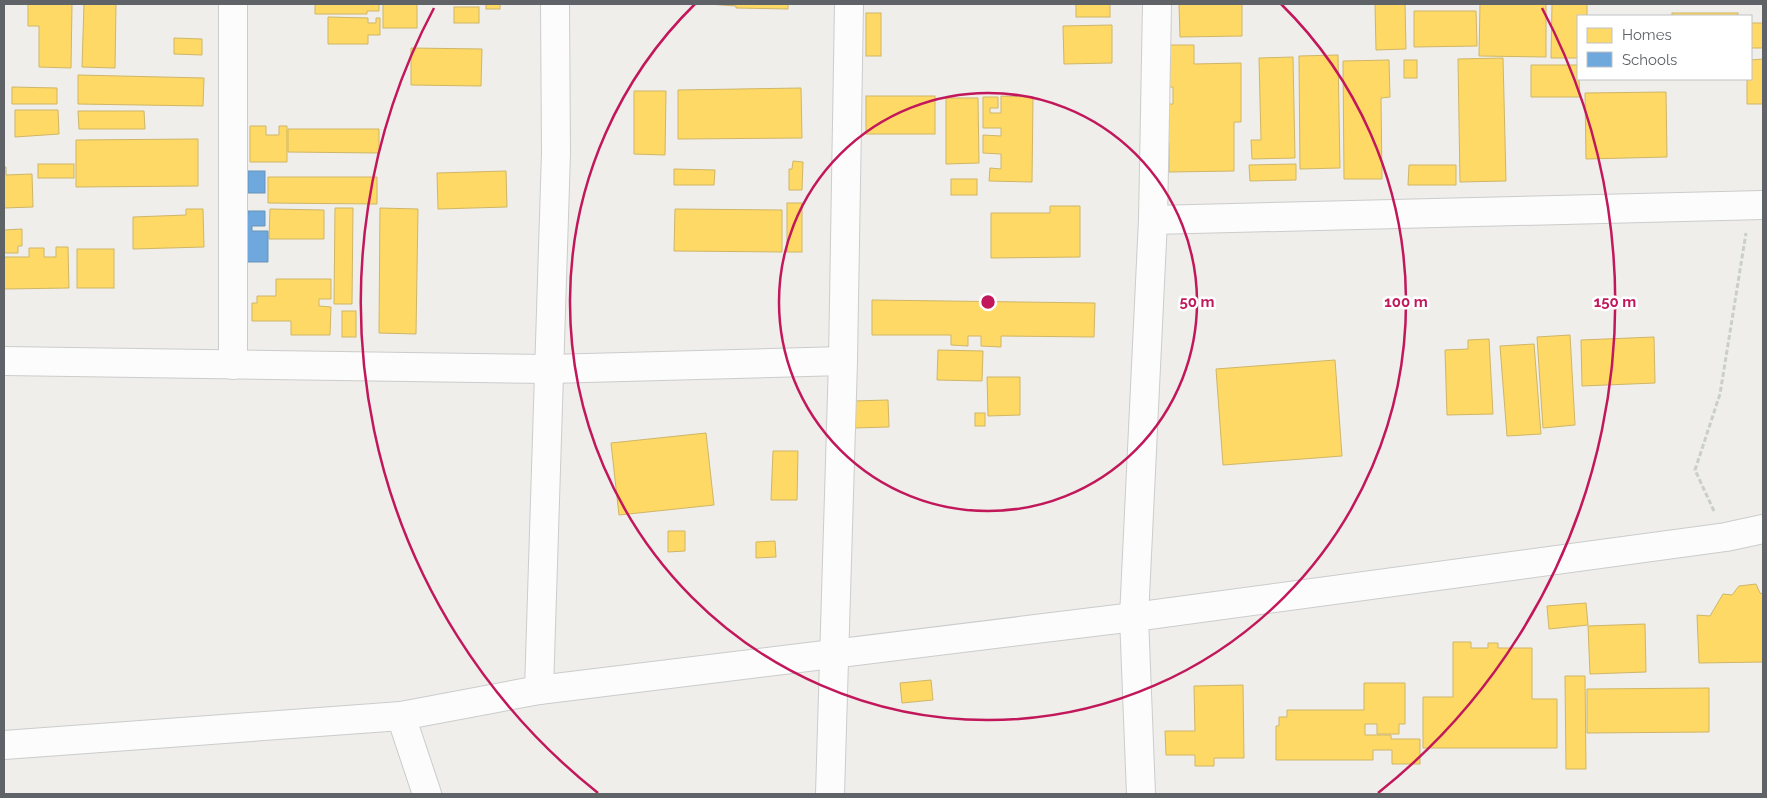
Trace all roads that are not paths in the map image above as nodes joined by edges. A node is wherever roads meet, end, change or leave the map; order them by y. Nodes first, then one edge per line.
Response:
1 (233, 4) edge
2 (554, 4) edge
3 (849, 4) edge
4 (1157, 4) edge
5 (1757, 205) edge
6 (1153, 220) junction
7 (4, 361) edge
8 (842, 361) junction
9 (234, 365) junction
10 (549, 370) junction
11 (1763, 529) edge
12 (1134, 617) junction
13 (835, 654) junction
14 (539, 690) junction
15 (401, 716) junction
16 (4, 745) edge
17 (427, 794) edge
18 (830, 794) edge
19 (1141, 794) edge

1 - 9 street
2 - 10 street
3 - 8 street
4 - 6 street
5 - 6 street
6 - 12 street
7 - 9 street
8 - 10 street
8 - 13 street
9 - 10 street
10 - 14 street
11 - 12 street
12 - 13 street
12 - 19 street
13 - 14 street
13 - 18 street
14 - 15 street
15 - 16 street
15 - 17 street

